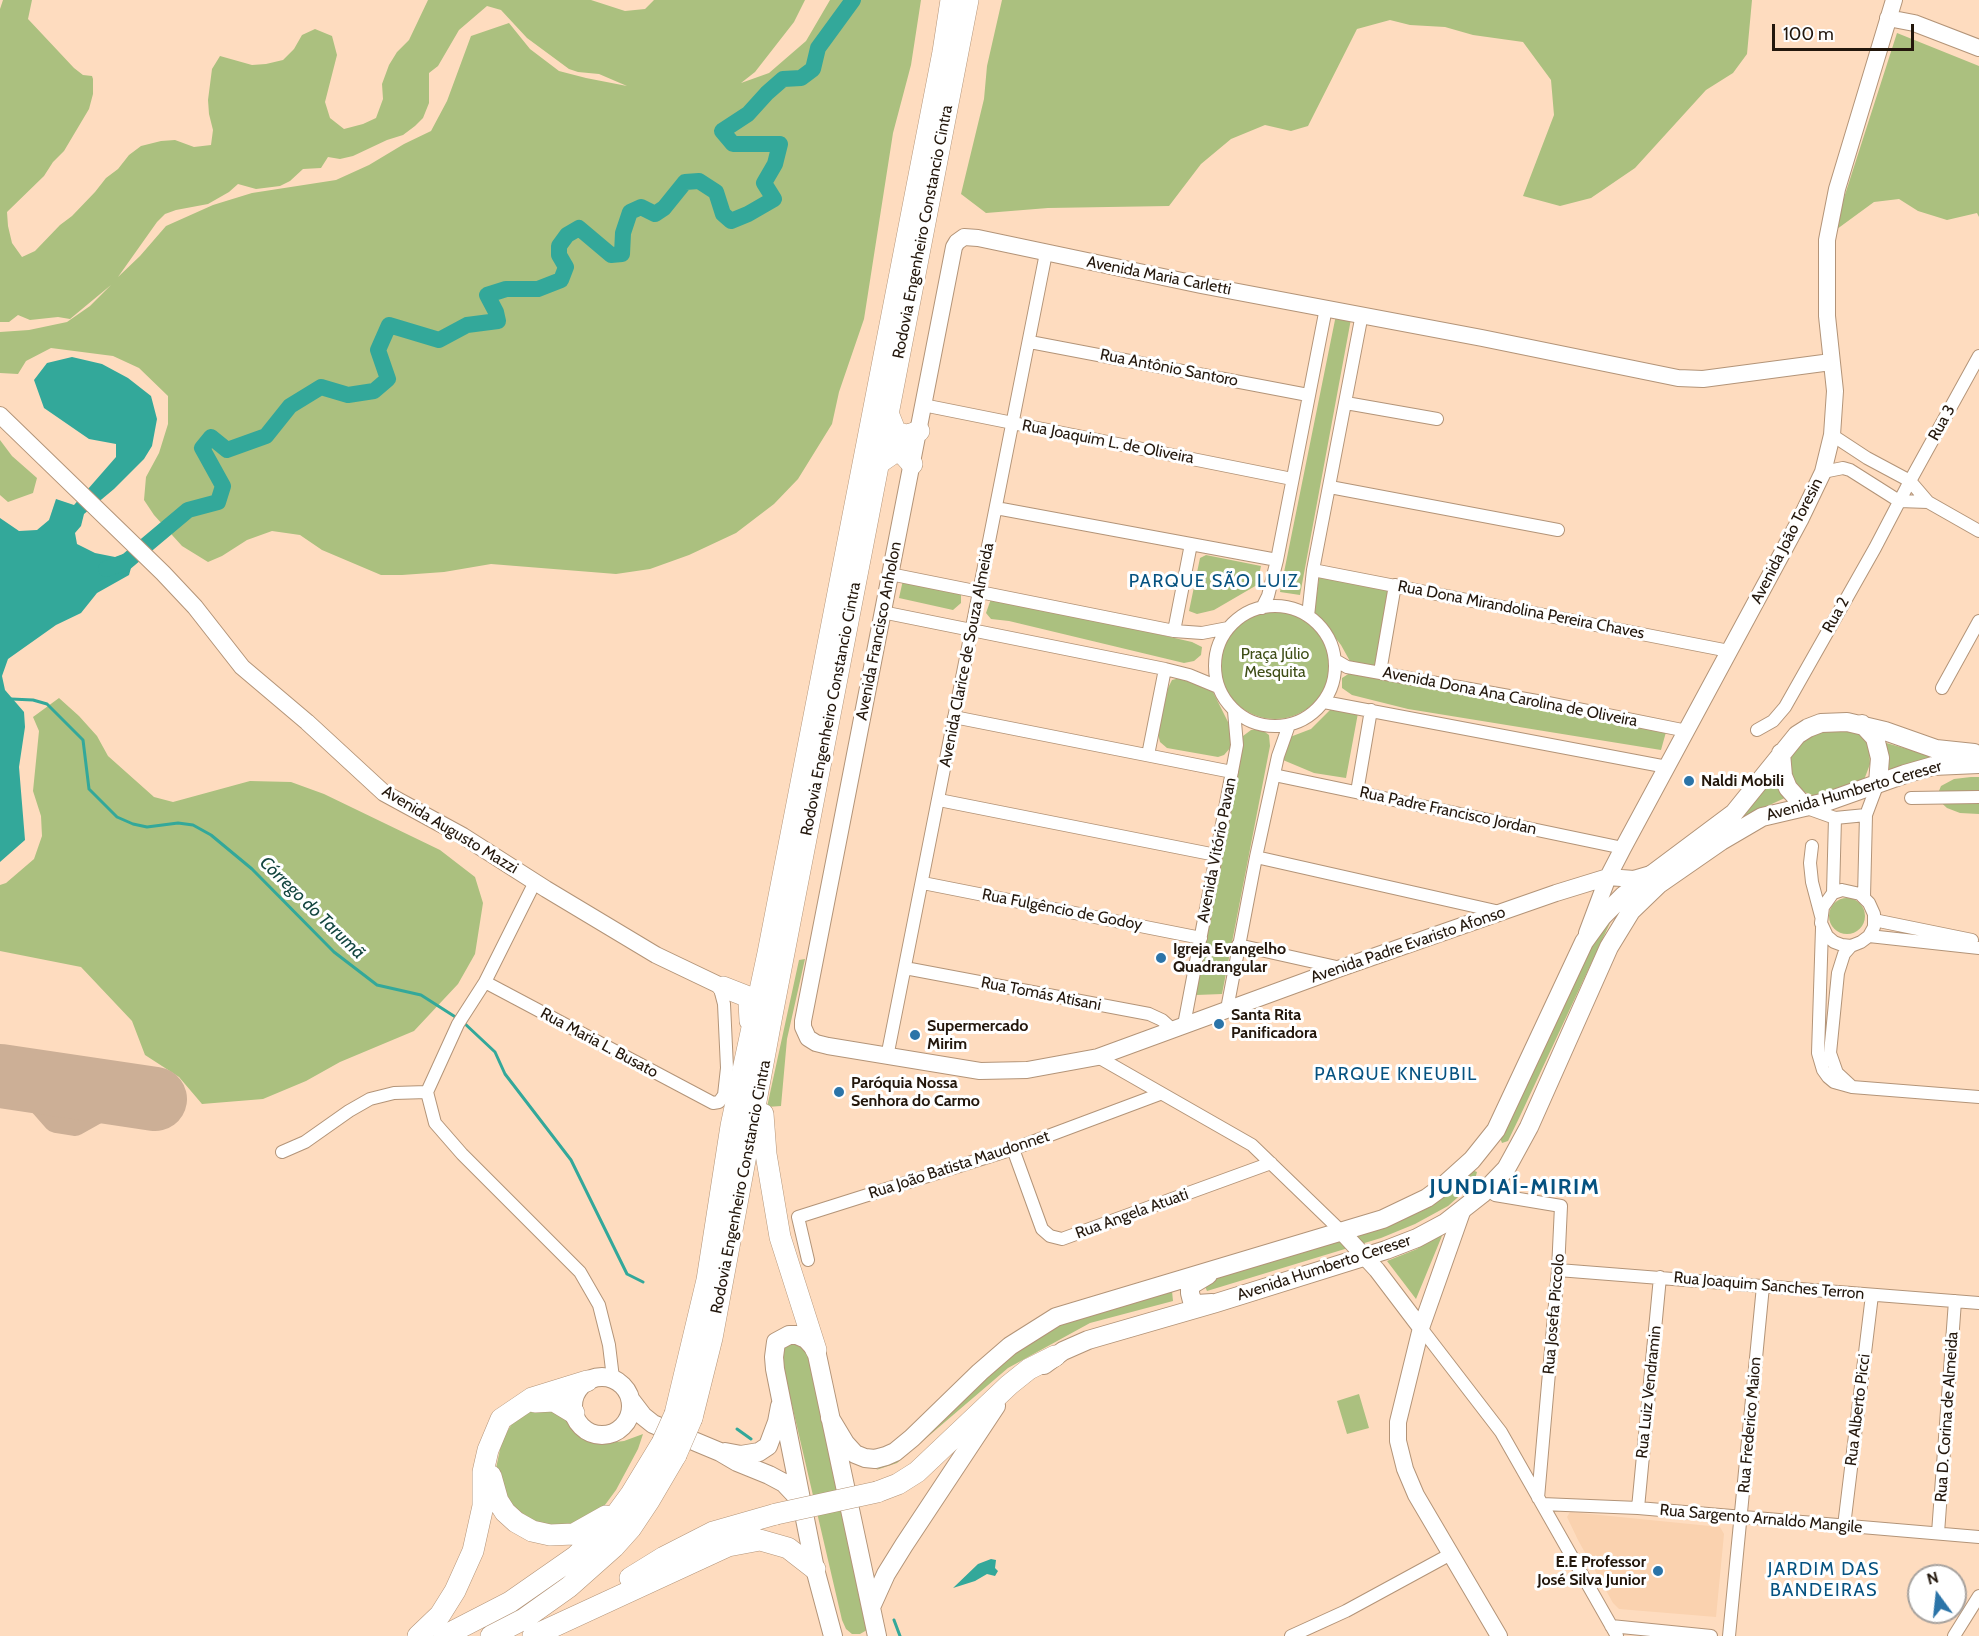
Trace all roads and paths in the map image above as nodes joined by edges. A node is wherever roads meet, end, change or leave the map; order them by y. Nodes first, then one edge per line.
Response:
1 (951, 0) edge
2 (968, 0) edge
3 (1894, 0) edge
4 (1888, 18) junction
5 (1979, 48) edge
6 (957, 242) joint
7 (1046, 253) junction
8 (1326, 308) junction
9 (1362, 314) junction
10 (1030, 342) junction
11 (1979, 356) edge
12 (1831, 362) junction
13 (1308, 395) junction
14 (1346, 403) junction
15 (923, 405) junction
16 (888, 413) junction
17 (0, 415) edge
18 (1437, 419) dead end
19 (1014, 423) junction
20 (919, 430) junction
21 (1832, 435) junction
22 (1867, 458) junction
23 (879, 463) junction
24 (912, 464) junction
25 (1823, 472) junction
26 (1859, 475) junction
27 (1292, 479) junction
28 (1330, 487) junction
29 (1904, 491) junction
30 (1928, 502) junction
31 (996, 507) junction
32 (1558, 530) dead end
33 (1979, 531) edge
34 (1191, 544) junction
35 (1277, 560) junction
36 (1313, 570) junction
37 (890, 574) junction
38 (1395, 585) junction
39 (979, 592) junction
40 (1262, 608) junction
41 (882, 612) junction
42 (1308, 616) junction
43 (1979, 621) edge
44 (1228, 628) junction
45 (971, 630) junction
46 (1174, 631) junction
47 (1729, 651) junction
48 (1335, 660) junction
49 (1165, 669) junction
50 (1380, 672) junction
51 (1218, 687) junction
52 (1942, 688) dead end
53 (1324, 702) junction
54 (1371, 710) junction
55 (1234, 711) junction
56 (954, 717) junction
57 (1862, 724) junction
58 (1289, 725) junction
59 (1757, 730) dead end
60 (1686, 731) junction
61 (1781, 753) junction
62 (1979, 753) edge
63 (1148, 755) junction
64 (1979, 764) edge
65 (1667, 767) junction
66 (1232, 772) junction
67 (1274, 775) junction
68 (1878, 783) junction
69 (1357, 792) junction
70 (1979, 797) edge
71 (1911, 798) dead end
72 (939, 800) junction
73 (1805, 807) junction
74 (1866, 815) junction
75 (1834, 818) junction
76 (1812, 846) dead end
77 (1623, 848) junction
78 (1216, 855) junction
79 (1256, 857) junction
80 (1654, 873) junction
81 (1608, 877) junction
82 (535, 882) junction
83 (923, 883) junction
84 (1833, 893) junction
85 (1864, 897) junction
86 (1500, 912) junction
87 (1874, 920) junction
88 (1822, 922) junction
89 (1869, 936) junction
90 (1201, 938) junction
91 (1979, 941) edge
92 (1584, 942) junction
93 (1238, 945) junction
94 (1851, 946) junction
95 (1979, 948) edge
96 (768, 953) junction
97 (1301, 958) junction
98 (905, 968) junction
99 (1341, 968) junction
100 (1304, 981) junction
101 (485, 982) junction
102 (721, 986) junction
103 (1227, 1009) junction
104 (803, 1021) joint
105 (1178, 1027) junction
106 (747, 1052) junction
107 (1098, 1056) junction
108 (887, 1057) junction
109 (761, 1083) junction
110 (1852, 1087) junction
111 (427, 1092) junction
112 (1160, 1094) junction
113 (1979, 1097) edge
114 (1496, 1130) junction
115 (1012, 1149) junction
116 (282, 1152) dead end
117 (1472, 1160) junction
118 (1511, 1160) junction
119 (1271, 1163) junction
120 (1484, 1191) junction
121 (1464, 1209) junction
122 (1341, 1232) junction
123 (1363, 1257) junction
124 (808, 1260) dead end
125 (1226, 1267) junction
126 (1558, 1270) junction
127 (1660, 1277) junction
128 (1763, 1286) junction
129 (1872, 1295) junction
130 (1955, 1301) junction
131 (1216, 1303) junction
132 (1979, 1303) edge
133 (1421, 1329) junction
134 (816, 1350) junction
135 (1054, 1356) junction
136 (613, 1378) junction
137 (587, 1381) junction
138 (782, 1395) junction
139 (630, 1400) junction
140 (522, 1404) junction
141 (574, 1413) junction
142 (683, 1416) junction
143 (830, 1418) junction
144 (653, 1424) junction
145 (613, 1433) junction
146 (669, 1449) junction
147 (720, 1452) junction
148 (486, 1461) junction
149 (631, 1494) junction
150 (1540, 1501) junction
151 (801, 1502) junction
152 (1638, 1508) junction
153 (1741, 1518) junction
154 (1844, 1526) junction
155 (1938, 1533) junction
156 (1977, 1538) edge
157 (1449, 1555) junction
158 (815, 1569) junction
159 (1979, 1596) edge
160 (872, 1605) junction
161 (1614, 1631) edge
162 (418, 1636) edge
163 (444, 1636) edge
164 (491, 1636) edge
165 (532, 1636) edge
166 (833, 1636) edge
167 (878, 1636) edge
168 (1291, 1636) edge
169 (1499, 1636) edge
170 (1712, 1636) edge
171 (1730, 1636) edge
172 (1954, 1636) edge

1 - 96 highway, Rodovia Engenheiro Constancio Cintra
2 - 16 highway, Rodovia Engenheiro Constancio Cintra
3 - 4 street, Avenida João Toresin
4 - 5 street
4 - 12 street, Avenida João Toresin
6 - 7 street, Avenida Maria Carletti
6 - 15 street, Avenida Francisco Anholon
7 - 8 street, Avenida Maria Carletti
7 - 10 street, Avenida Clarice de Souza Almeida
8 - 9 street, Avenida Maria Carletti
8 - 13 street
9 - 12 street, Avenida Maria Carletti
9 - 14 street
10 - 13 street, Rua Antônio Santoro
10 - 19 street, Avenida Clarice de Souza Almeida
11 - 29 street, Rua 3
12 - 21 street, Avenida João Toresin
13 - 27 street
14 - 18 street
14 - 28 street
15 - 19 street, Rua Joaquim L. de Oliveira
15 - 20 street, Avenida Francisco Anholon
16 - 20 highway
16 - 23 highway, Rodovia Engenheiro Constancio Cintra
17 - 82 street, Avenida Augusto Mazzi
19 - 27 street, Rua Joaquim L. de Oliveira
19 - 31 street, Avenida Clarice de Souza Almeida
20 - 24 street, Avenida Francisco Anholon
21 - 22 street
21 - 25 street, Avenida João Toresin
22 - 26 street
22 - 29 street
23 - 24 highway
23 - 109 highway, Rodovia Engenheiro Constancio Cintra
24 - 37 street, Avenida Francisco Anholon
25 - 26 street
25 - 47 street, Avenida João Toresin
26 - 29 street
27 - 35 street
28 - 32 street
28 - 36 street
29 - 30 street
29 - 30 street
29 - 59 street, Rua 2
30 - 33 street
31 - 34 street
31 - 39 street, Avenida Clarice de Souza Almeida
34 - 35 street
34 - 46 street
35 - 40 street
36 - 38 street, Rua Dona Mirandolina Pereira Chaves
36 - 42 street
37 - 39 street
37 - 41 street, Avenida Francisco Anholon
38 - 47 street, Rua Dona Mirandolina Pereira Chaves
38 - 50 street
39 - 45 street, Avenida Clarice de Souza Almeida
39 - 46 street
40 - 42 street
40 - 44 street
41 - 45 street
41 - 104 street, Avenida Francisco Anholon
42 - 48 street
43 - 52 street
44 - 46 street
44 - 51 street
45 - 49 street
45 - 56 street, Avenida Clarice de Souza Almeida
47 - 60 street, Avenida João Toresin
48 - 50 street, Avenida Dona Ana Carolina de Oliveira
48 - 53 street
49 - 51 street
49 - 63 street
50 - 60 street, Avenida Dona Ana Carolina de Oliveira
51 - 55 street
53 - 54 street
53 - 58 street
54 - 65 street
54 - 69 street
55 - 58 street
55 - 66 street, Avenida Vitório Pavan
56 - 63 street
56 - 72 street, Avenida Clarice de Souza Almeida
57 - 61 main road, Avenida Humberto Cereser
57 - 62 main road, Avenida Humberto Cereser
57 - 68 main road
58 - 67 street
60 - 65 street, Avenida João Toresin
61 - 73 main road
61 - 80 main road, Avenida Humberto Cereser
63 - 66 street
64 - 68 main road, Avenida Humberto Cereser
65 - 77 street, Avenida João Toresin
66 - 78 street, Avenida Vitório Pavan
67 - 69 street, Rua Padre Francisco Jordan
67 - 79 street
68 - 73 main road, Avenida Humberto Cereser
68 - 74 street
69 - 77 street, Rua Padre Francisco Jordan
70 - 71 street
72 - 78 street
72 - 83 street, Avenida Clarice de Souza Almeida
73 - 75 street
73 - 118 main road, Avenida Humberto Cereser
74 - 75 street
74 - 85 street
75 - 84 street
76 - 88 street
77 - 81 street, Avenida João Toresin
78 - 90 street, Avenida Vitório Pavan
79 - 86 street
79 - 93 street
80 - 81 street, Avenida Padre Evaristo Afonso
80 - 92 main road, Avenida Humberto Cereser
81 - 86 street, Avenida Padre Evaristo Afonso
81 - 92 street, Avenida João Toresin
82 - 101 street
82 - 102 street, Avenida Augusto Mazzi
83 - 90 street, Rua Fulgêncio de Godoy
83 - 98 street, Avenida Clarice de Souza Almeida
84 - 85 street
84 - 88 street
85 - 87 street
86 - 99 street, Avenida Padre Evaristo Afonso
87 - 89 street
87 - 91 street
88 - 94 street
88 - 110 street
89 - 94 street
89 - 95 street
90 - 105 street, Avenida Vitório Pavan
92 - 114 main road, Avenida Humberto Cereser
93 - 97 street
93 - 103 street
94 - 110 street
96 - 102 highway
96 - 106 highway, Rodovia Engenheiro Constancio Cintra
97 - 99 street
97 - 100 street
98 - 105 street, Rua Tomás Atisani
98 - 108 street, Avenida Clarice de Souza Almeida
99 - 100 street, Avenida Padre Evaristo Afonso
100 - 103 street, Avenida Padre Evaristo Afonso
101 - 102 street, Rua Maria L. Busato
101 - 111 street
102 - 106 highway
103 - 105 street, Avenida Padre Evaristo Afonso
104 - 108 street, Avenida Padre Evaristo Afonso
105 - 107 street, Avenida Padre Evaristo Afonso
106 - 142 highway, Rodovia Engenheiro Constancio Cintra
107 - 108 street, Avenida Padre Evaristo Afonso
107 - 112 street
109 - 134 highway
109 - 142 highway, Rodovia Engenheiro Constancio Cintra
110 - 113 street
111 - 116 street
111 - 136 street
112 - 115 street, Rua João Batista Maudonnet
112 - 119 street
114 - 117 main road, Avenida Humberto Cereser
114 - 118 main road
115 - 119 street, Rua Angela Atuati
115 - 124 street, Rua João Batista Maudonnet
117 - 120 main road
117 - 122 main road, Avenida Humberto Cereser
118 - 120 main road, Avenida Humberto Cereser
119 - 122 street
120 - 121 main road, Avenida Humberto Cereser
120 - 126 street, Rua Josefa Piccolo
121 - 123 main road, Avenida Humberto Cereser
121 - 133 street
122 - 123 street
122 - 125 main road, Avenida Humberto Cereser
123 - 131 main road, Avenida Humberto Cereser
123 - 133 street
125 - 131 main road
125 - 143 main road, Avenida Humberto Cereser
126 - 127 street, Rua Joaquim Sanches Terron
126 - 150 street, Rua Josefa Piccolo
127 - 128 street, Rua Joaquim Sanches Terron
127 - 152 street, Rua Luiz Vendramin
128 - 129 street, Rua Joaquim Sanches Terron
128 - 153 street, Rua Frederico Maion
129 - 130 street, Rua Joaquim Sanches Terron
129 - 154 street, Rua Alberto Picci
130 - 132 street, Rua Joaquim Sanches Terron
130 - 155 street, Rua D. Corina de Almeida
131 - 135 main road, Avenida Humberto Cereser
133 - 150 street
133 - 157 street
134 - 138 main road
134 - 143 main road
135 - 160 main road, Avenida Humberto Cereser
135 - 165 highway, bridge
136 - 137 main road
136 - 139 main road
137 - 140 highway
137 - 141 main road
138 - 147 main road
138 - 151 main road
139 - 144 main road
139 - 145 main road
140 - 141 highway
140 - 148 highway
141 - 145 main road
142 - 146 highway, bridge
143 - 160 main road
144 - 145 main road
144 - 147 main road
146 - 149 highway
146 - 164 highway
147 - 151 main road
148 - 149 highway
148 - 162 highway
149 - 163 highway
150 - 152 street, Rua Sargento Arnaldo Mangile
150 - 161 street
151 - 158 main road
152 - 153 street, Rua Sargento Arnaldo Mangile
153 - 154 street, Rua Sargento Arnaldo Mangile
153 - 171 street, Rua Frederico Maion
154 - 155 street, Rua Sargento Arnaldo Mangile
155 - 156 street, Rua Sargento Arnaldo Mangile
157 - 168 street
157 - 169 street
158 - 165 highway
158 - 166 main road
159 - 172 street
160 - 167 main road
161 - 170 street

